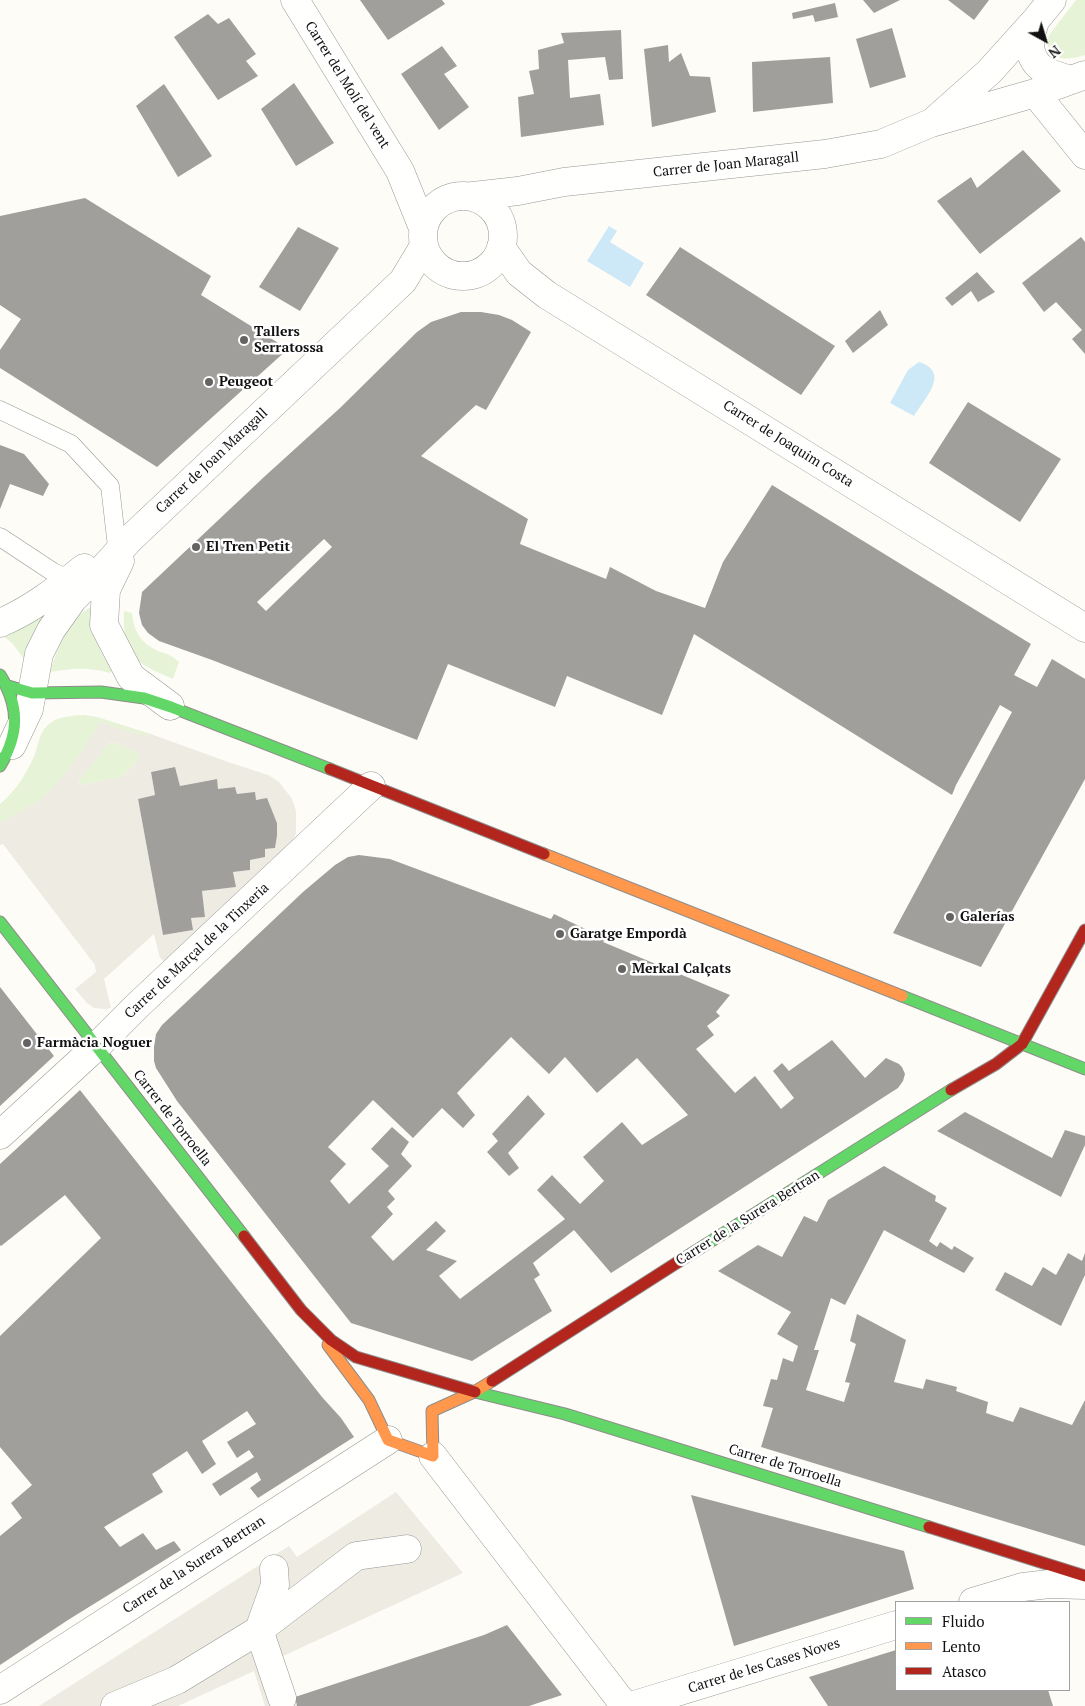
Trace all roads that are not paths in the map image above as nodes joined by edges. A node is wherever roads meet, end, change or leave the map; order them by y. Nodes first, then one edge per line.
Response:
1 (295, 0) edge
2 (1052, 0) edge
3 (1035, 22) junction
4 (1078, 78) edge
5 (1035, 93) junction
6 (931, 123) junction
7 (1085, 155) edge
8 (400, 171) junction
9 (518, 190) junction
10 (473, 196) junction
11 (446, 199) junction
12 (498, 216) junction
13 (423, 237) junction
14 (501, 247) junction
15 (449, 273) junction
16 (403, 281) junction
17 (0, 410) edge
18 (0, 537) edge
19 (124, 543) junction
20 (70, 580) junction
21 (0, 622) edge
22 (1085, 628) edge
23 (0, 675) edge
24 (20, 690) junction
25 (171, 707) junction
26 (6, 756) edge
27 (371, 786) junction
28 (0, 922) edge
29 (1085, 930) edge
30 (1022, 1044) junction
31 (97, 1046) junction
32 (1085, 1069) edge
33 (0, 1135) edge
34 (301, 1310) junction
35 (474, 1392) junction
36 (388, 1440) junction
37 (432, 1456) junction
38 (407, 1549) dead end
39 (274, 1569) dead end
40 (1085, 1576) edge
41 (1085, 1585) edge
42 (976, 1601) edge
43 (895, 1625) edge
44 (259, 1630) junction
45 (0, 1690) edge
46 (282, 1698) dead end
47 (115, 1706) edge
48 (626, 1706) edge
49 (631, 1706) edge

1 - 8 street, Carrer del Molí del vent
2 - 3 street, Carrer de Joan Maragall
3 - 4 street
3 - 6 street, Carrer de Joan Maragall
4 - 5 street, Carrer de Joan Maragall
5 - 6 street, Carrer de Joan Maragall
5 - 7 street
6 - 9 street, Carrer de Joan Maragall
8 - 11 street, Carrer del Molí del vent
8 - 13 street, Carrer del Molí del vent
9 - 10 street, Carrer de Joan Maragall
9 - 12 street
10 - 11 street
10 - 12 street
11 - 13 street
12 - 14 street
13 - 15 street
13 - 16 street, Carrer de Joan Maragall
14 - 15 street
14 - 22 street, Carrer de Joaquim Costa
15 - 16 street
16 - 19 street, Carrer de Joan Maragall
17 - 19 lane
18 - 20 lane
19 - 20 street, Carrer de Joan Maragall
19 - 24 street, Carrer de Joan Maragall
19 - 25 street
20 - 21 street, Carrer de Joan Maragall
23 - 24 street
24 - 25 street
24 - 26 street, Carrer de Joan Maragall
25 - 27 street
27 - 30 street
27 - 31 street, Carrer de Marçal de la Tinxeria
28 - 31 street, Carrer de Torroella
29 - 30 street
30 - 32 street
30 - 35 street, Carrer de la Surera Bertran
31 - 33 street, Carrer de Marçal de la Tinxeria
31 - 34 street, Carrer de Torroella
34 - 35 street, Carrer de Torroella
34 - 36 street, Carrer de Torroella
35 - 37 street
35 - 40 street, Carrer de Torroella
36 - 37 street
36 - 45 street, Carrer de la Surera Bertran
37 - 48 street
38 - 44 street
39 - 44 street
41 - 42 street
43 - 49 street, Carrer de les Cases Noves
44 - 46 street
44 - 47 street

